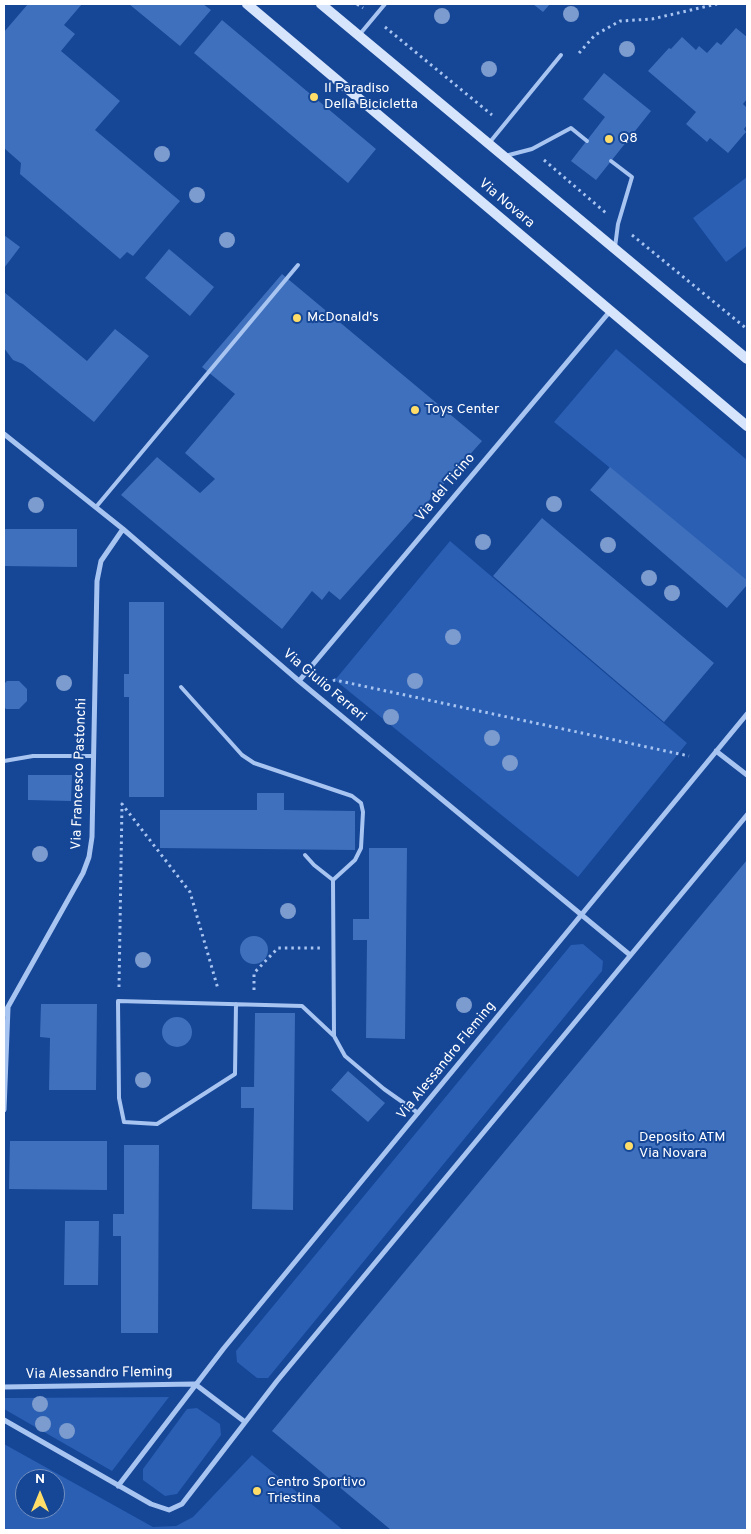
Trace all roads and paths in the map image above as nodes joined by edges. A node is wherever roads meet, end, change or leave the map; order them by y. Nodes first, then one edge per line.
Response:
1 (247, 4) edge
2 (321, 4) edge
3 (357, 4) edge
4 (385, 4) edge
5 (717, 4) edge
6 (374, 17) junction
7 (359, 36) junction
8 (579, 53) dead end
9 (561, 55) dead end
10 (503, 125) junction
11 (587, 141) dead end
12 (488, 144) junction
13 (532, 148) junction
14 (503, 157) junction
15 (611, 161) dead end
16 (618, 224) junction
17 (615, 250) junction
18 (298, 265) dead end
19 (611, 310) junction
20 (747, 329) edge
21 (747, 359) edge
22 (747, 426) edge
23 (4, 434) edge
24 (96, 507) junction
25 (123, 529) junction
26 (333, 680) dead end
27 (299, 681) junction
28 (181, 688) dead end
29 (747, 714) edge
30 (716, 751) junction
31 (92, 756) junction
32 (689, 756) dead end
33 (4, 761) edge
34 (747, 776) edge
35 (747, 815) edge
36 (305, 855) dead end
37 (333, 880) junction
38 (581, 916) junction
39 (333, 948) junction
40 (630, 955) junction
41 (118, 1001) junction
42 (223, 1004) junction
43 (236, 1004) junction
44 (254, 1004) junction
45 (8, 1007) junction
46 (4, 1014) edge
47 (334, 1036) junction
48 (4, 1110) edge
49 (418, 1113) junction
50 (195, 1384) junction
51 (4, 1387) edge
52 (4, 1420) edge
53 (245, 1422) junction
54 (118, 1486) junction

1 - 19 street, Via Novara
2 - 7 street
3 - 6 path
4 - 6 lane
5 - 8 path
6 - 7 lane
6 - 10 path
7 - 12 street
9 - 10 lane
10 - 12 lane
11 - 13 lane
12 - 14 street
13 - 14 lane
13 - 16 path
14 - 17 street
15 - 16 lane
16 - 17 lane
16 - 20 path
17 - 21 street
18 - 24 lane
19 - 22 street, Via Novara
19 - 27 street, Via del Ticino
23 - 24 street, Via Giulio Ferreri
24 - 25 street, Via Giulio Ferreri
25 - 27 street, Via Giulio Ferreri
25 - 31 street, Via Francesco Pastonchi
26 - 32 path
27 - 38 street, Via Giulio Ferreri
28 - 37 lane
29 - 30 street, Via Alessandro Fleming
30 - 34 street
30 - 38 street, Via Alessandro Fleming
31 - 33 lane
31 - 45 street, Via Francesco Pastonchi
35 - 40 street
36 - 37 lane
37 - 39 lane
38 - 40 street, Via Giulio Ferreri
38 - 49 street, Via Alessandro Fleming
39 - 44 path
39 - 47 lane
40 - 53 street
41 - 42 lane
41 - 42 path
41 - 43 lane
42 - 43 lane
43 - 44 lane
44 - 47 lane
45 - 46 street, Via Francesco Pastonchi
45 - 48 street, Via Francesco Pastonchi
47 - 49 lane
49 - 50 street, Via Alessandro Fleming
50 - 51 street, Via Alessandro Fleming
50 - 53 street
50 - 54 street, Via Alessandro Fleming
52 - 54 street
53 - 54 street

